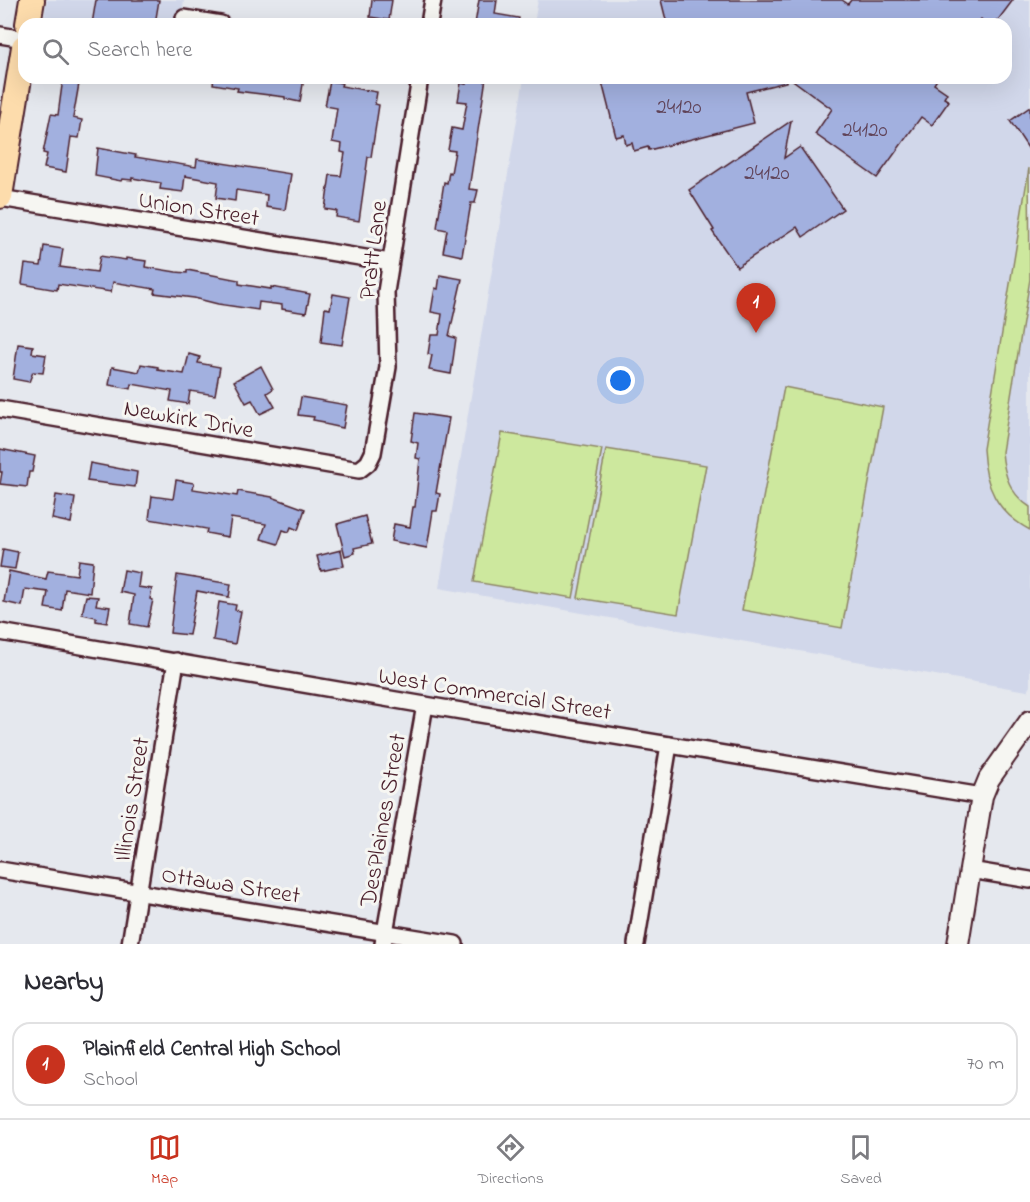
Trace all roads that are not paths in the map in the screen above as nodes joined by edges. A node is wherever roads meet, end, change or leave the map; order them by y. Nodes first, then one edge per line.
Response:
1 (32, 0) edge
2 (433, 0) edge
3 (29, 18) edge
4 (430, 18) edge
5 (0, 35) edge
6 (18, 38) edge
7 (18, 84) edge
8 (419, 84) edge
9 (0, 197) edge
10 (390, 262) junction
11 (0, 409) edge
12 (368, 463) joint
13 (0, 632) edge
14 (176, 661) junction
15 (425, 705) junction
16 (1030, 721) edge
17 (669, 745) junction
18 (982, 796) junction
19 (0, 870) edge
20 (970, 870) junction
21 (1030, 880) edge
22 (139, 892) junction
23 (384, 938) edge
24 (130, 944) edge
25 (455, 944) edge
26 (636, 944) edge
27 (958, 944) edge

1 - 3 main road
2 - 4 street
5 - 6 street
7 - 9 main road
8 - 10 street, Pratt Lane
9 - 10 street, Union Street
10 - 12 street, Pratt Lane
11 - 12 street, Newkirk Drive
13 - 14 street, West Commercial Street
14 - 15 street, West Commercial Street
14 - 22 street, Illinois Street
15 - 17 street, West Commercial Street
15 - 23 street, DesPlaines Street
16 - 18 street
17 - 18 street, West Commercial Street
17 - 26 street
18 - 20 street
19 - 22 street, Ottawa Street
20 - 21 street
20 - 27 street
22 - 23 street, Ottawa Street
22 - 24 street, Illinois Street
23 - 25 street, Ottawa Street

